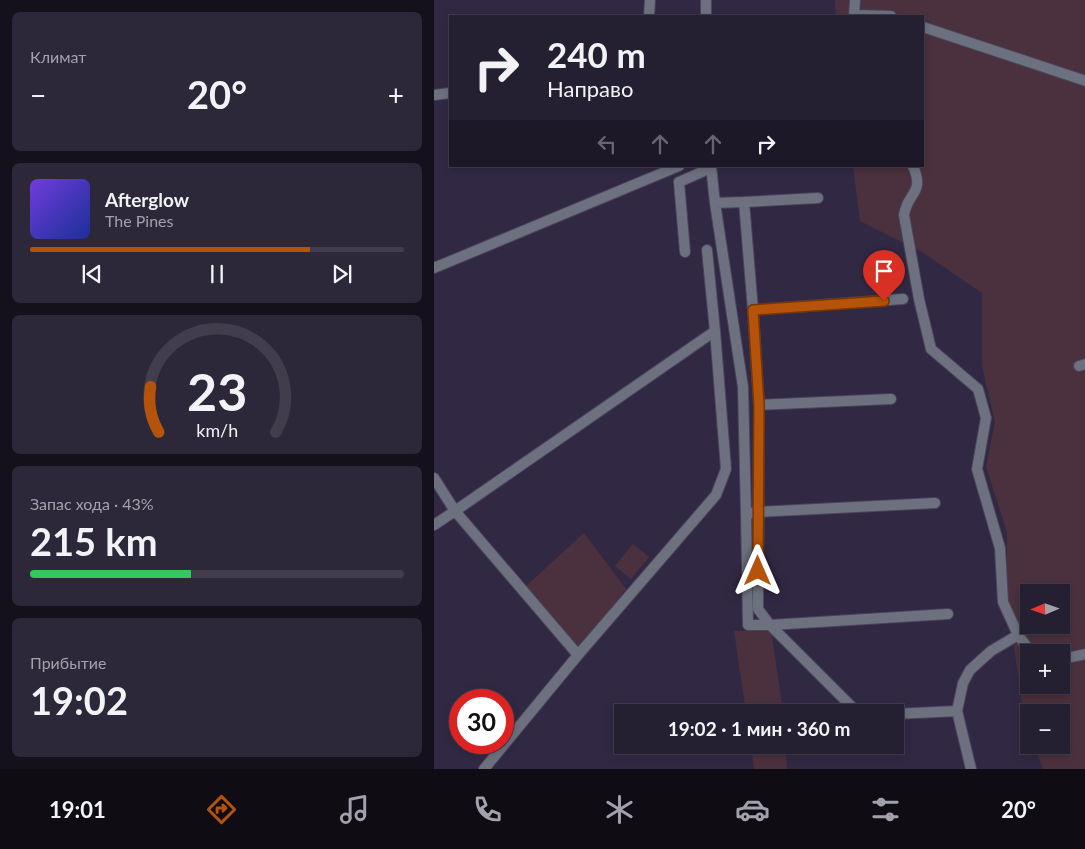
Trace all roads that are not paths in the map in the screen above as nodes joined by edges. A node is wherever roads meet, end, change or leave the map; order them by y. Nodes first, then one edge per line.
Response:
1 (650, 0) edge
2 (706, 0) edge
3 (855, 0) edge
4 (649, 15) edge
5 (706, 15) edge
6 (854, 15) edge
7 (924, 27) edge
8 (1085, 81) edge
9 (449, 93) edge
10 (434, 94) edge
11 (677, 167) edge
12 (708, 167) edge
13 (709, 167) edge
14 (913, 167) edge
15 (818, 198) dead end
16 (744, 202) junction
17 (714, 203) junction
18 (706, 250) dead end
19 (685, 252) dead end
20 (434, 268) edge
21 (903, 300) dead end
22 (753, 310) junction
23 (715, 331) junction
24 (891, 399) dead end
25 (759, 405) junction
26 (434, 478) edge
27 (935, 503) dead end
28 (456, 512) junction
29 (758, 512) junction
30 (746, 514) junction
31 (434, 525) edge
32 (948, 614) dead end
33 (770, 625) junction
34 (1018, 635) junction
35 (1025, 644) edge
36 (1085, 654) edge
37 (578, 655) junction
38 (1070, 657) edge
39 (848, 704) edge
40 (957, 711) junction
41 (904, 714) edge
42 (484, 769) edge
43 (971, 769) edge

1 - 4 street
2 - 5 street
3 - 6 street
7 - 8 street
9 - 10 street
11 - 20 street
12 - 19 street
13 - 17 street
14 - 34 street
15 - 16 street
16 - 17 street
16 - 22 street
17 - 30 street
18 - 23 street
21 - 22 street
22 - 25 street
23 - 28 street
23 - 37 street
24 - 25 street
25 - 29 street
26 - 28 street
27 - 29 street
28 - 31 street
28 - 37 street
29 - 30 street
29 - 33 street
30 - 33 street
32 - 33 street
33 - 39 street
34 - 35 street
34 - 40 street
36 - 38 street
37 - 42 street
40 - 41 street
40 - 43 street

